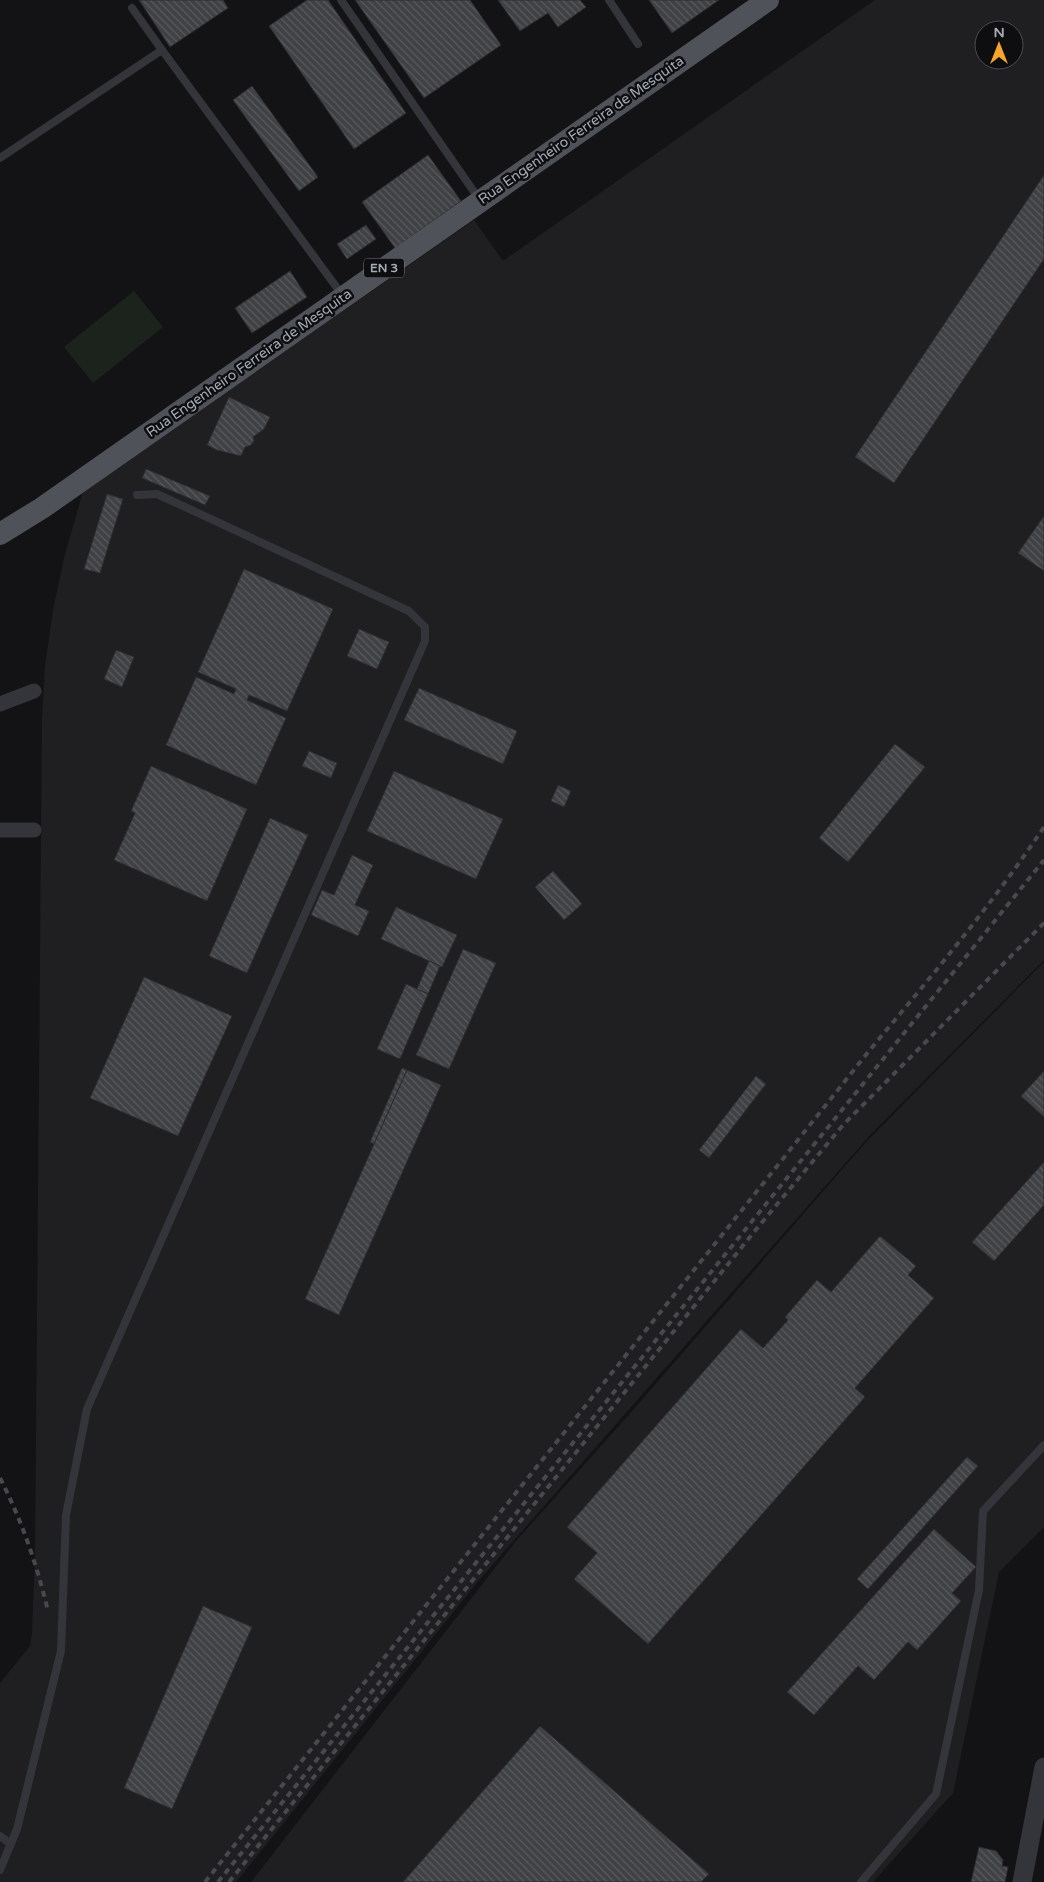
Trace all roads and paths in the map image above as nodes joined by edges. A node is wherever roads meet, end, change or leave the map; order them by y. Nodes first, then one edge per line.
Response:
1 (341, 0) edge
2 (609, 0) edge
3 (768, 0) edge
4 (132, 8) dead end
5 (638, 44) dead end
6 (162, 50) junction
7 (0, 158) edge
8 (480, 201) junction
9 (343, 297) junction
10 (137, 495) dead end
11 (0, 534) edge
12 (34, 691) dead end
13 (0, 704) edge
14 (0, 830) edge
15 (34, 830) dead end
16 (1044, 1445) edge
17 (1044, 1767) edge
18 (0, 1836) edge
19 (11, 1844) junction
20 (0, 1870) edge
21 (860, 1882) edge
22 (1022, 1882) edge

1 - 8 lane
2 - 5 lane
3 - 8 main road, Rua Engenheiro Ferreira de Mesquita / EN 3
4 - 6 lane
6 - 7 lane
6 - 9 lane
8 - 9 main road, Rua Engenheiro Ferreira de Mesquita / EN 3
9 - 11 main road, Rua Engenheiro Ferreira de Mesquita / EN 3
10 - 19 lane
12 - 13 street
14 - 15 street
16 - 21 lane
17 - 22 street
18 - 19 lane
19 - 20 lane

